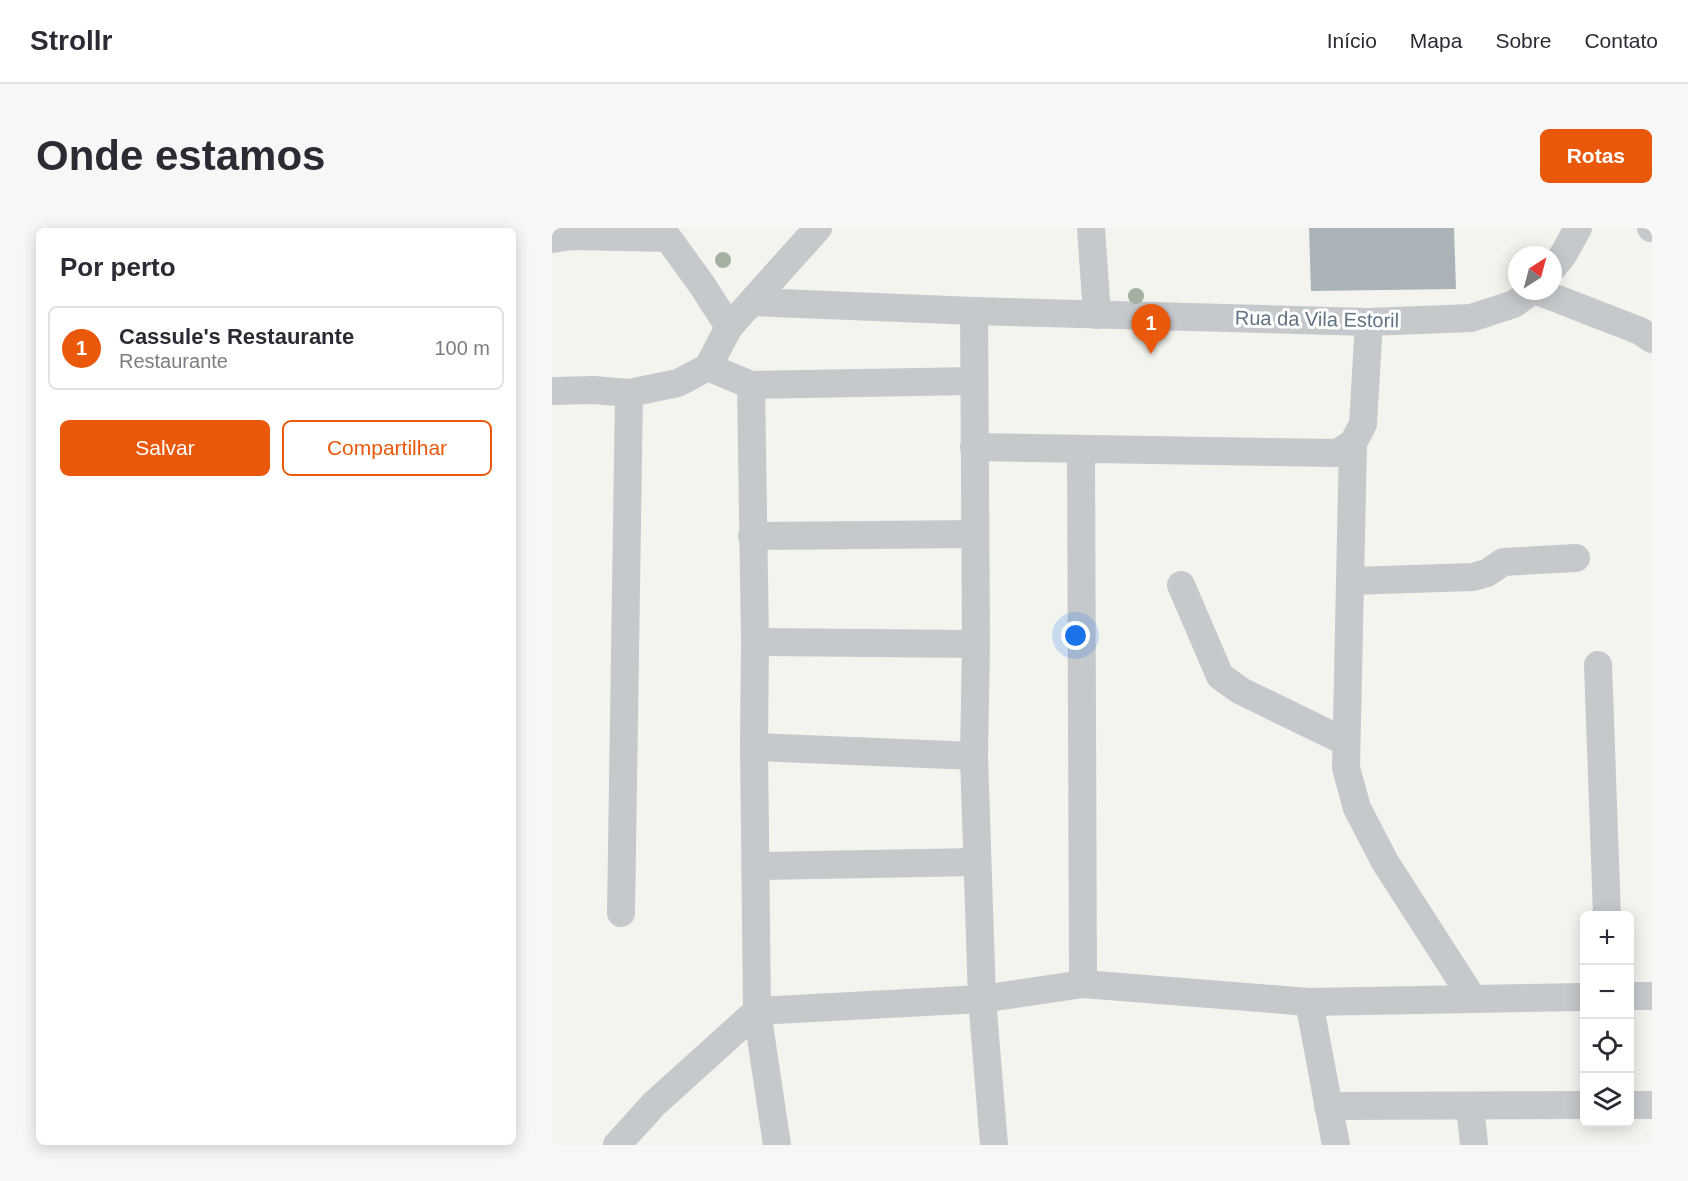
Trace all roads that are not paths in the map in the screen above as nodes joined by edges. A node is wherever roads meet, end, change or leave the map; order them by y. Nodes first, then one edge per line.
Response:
1 (818, 228) edge
2 (1091, 228) edge
3 (1578, 228) edge
4 (1591, 228) edge
5 (667, 233) edge
6 (552, 239) edge
7 (1562, 254) edge
8 (1562, 256) edge
9 (1519, 300) edge
10 (1560, 300) edge
11 (753, 302) junction
12 (974, 311) junction
13 (1097, 315) junction
14 (1369, 322) junction
15 (729, 327) junction
16 (1652, 339) edge
17 (708, 367) junction
18 (973, 381) junction
19 (750, 385) junction
20 (552, 391) edge
21 (629, 393) junction
22 (1353, 443) junction
23 (974, 447) junction
24 (1081, 450) junction
25 (975, 534) junction
26 (752, 537) junction
27 (1576, 558) dead end
28 (1350, 581) junction
29 (1181, 585) dead end
30 (755, 642) junction
31 (976, 644) junction
32 (1598, 665) dead end
33 (1346, 742) junction
34 (754, 747) junction
35 (974, 756) junction
36 (977, 862) junction
37 (756, 866) junction
38 (1607, 911) edge
39 (621, 913) dead end
40 (1083, 984) junction
41 (1634, 996) edge
42 (1652, 996) edge
43 (1580, 997) edge
44 (982, 999) junction
45 (1473, 999) junction
46 (1309, 1002) junction
47 (757, 1011) junction
48 (1652, 1104) edge
49 (1580, 1105) edge
50 (1634, 1105) edge
51 (1328, 1106) junction
52 (1470, 1106) junction
53 (617, 1145) edge
54 (777, 1145) edge
55 (994, 1145) edge
56 (1336, 1145) edge
57 (1474, 1145) edge

1 - 11 street
2 - 13 street
3 - 7 street
4 - 8 street
5 - 6 street
5 - 15 street
9 - 14 street, Rua da Vila Estoril
10 - 16 street
11 - 12 street, Rua da Vila Estoril
11 - 15 street
12 - 13 street, Rua da Vila Estoril
12 - 18 street
13 - 14 street, Rua da Vila Estoril
14 - 22 street
15 - 17 street
17 - 19 street
17 - 21 street
18 - 19 street
18 - 23 street
19 - 26 street
20 - 21 street
21 - 39 street
22 - 24 street
22 - 28 street
23 - 24 street
23 - 25 street
24 - 40 street
25 - 26 street
25 - 31 street
26 - 30 street
27 - 28 street
28 - 33 street
29 - 33 street
30 - 31 street
30 - 34 street
31 - 35 street
32 - 38 street
33 - 45 street
34 - 35 street
34 - 37 street
35 - 36 street
36 - 37 street
36 - 44 street
37 - 47 street
40 - 44 street
40 - 46 street
41 - 42 street
43 - 45 street
44 - 47 street
44 - 55 street
45 - 46 street
46 - 51 street
47 - 53 street
47 - 54 street
48 - 50 street
49 - 52 street
51 - 52 street
51 - 56 street
52 - 57 street

